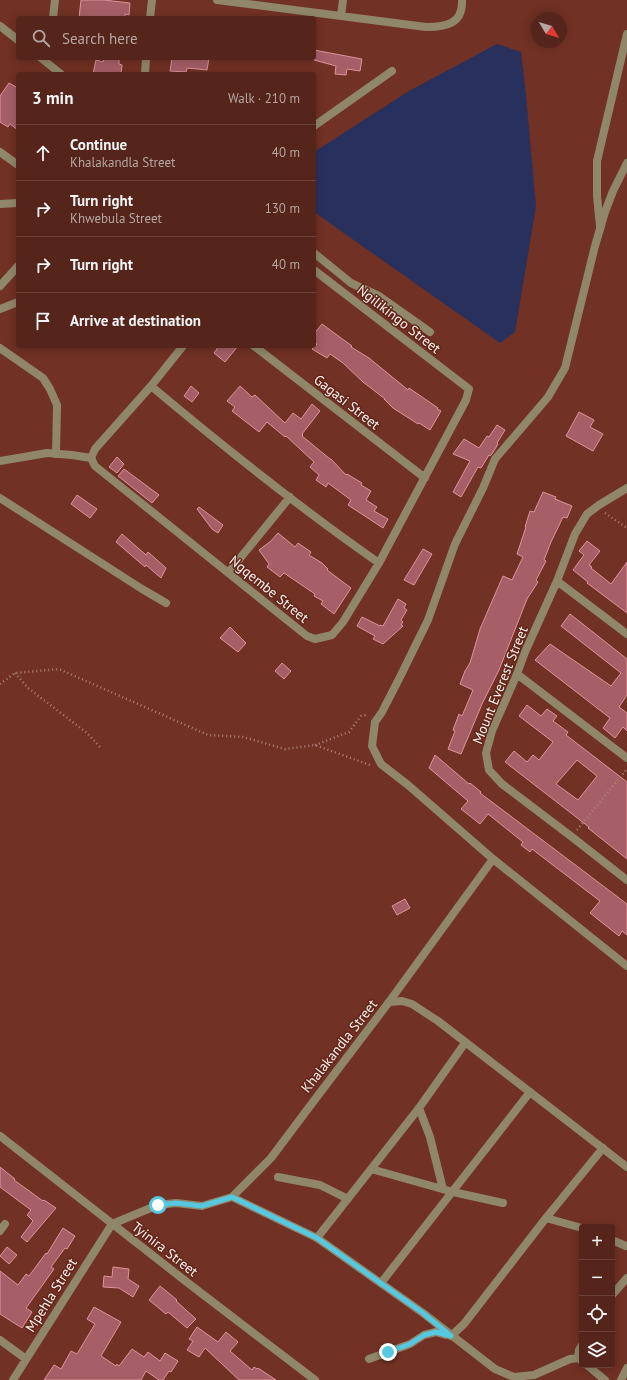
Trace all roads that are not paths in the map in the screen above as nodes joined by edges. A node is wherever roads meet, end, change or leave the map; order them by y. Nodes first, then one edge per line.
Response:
1 (55, 0) edge
2 (152, 0) edge
3 (217, 0) edge
4 (343, 0) edge
5 (462, 0) edge
6 (53, 16) edge
7 (150, 16) edge
8 (341, 16) junction
9 (0, 26) edge
10 (627, 34) edge
11 (16, 38) edge
12 (44, 60) edge
13 (146, 60) edge
14 (392, 71) dead end
15 (59, 72) edge
16 (145, 72) edge
17 (316, 125) edge
18 (0, 152) edge
19 (627, 163) edge
20 (16, 164) edge
21 (16, 203) edge
22 (0, 204) edge
23 (600, 226) junction
24 (316, 255) edge
25 (16, 268) edge
26 (316, 272) edge
27 (0, 286) edge
28 (16, 303) edge
29 (0, 309) edge
30 (430, 332) dead end
31 (0, 348) edge
32 (181, 348) edge
33 (257, 348) edge
34 (151, 386) junction
35 (469, 389) joint
36 (56, 454) junction
37 (91, 458) junction
38 (0, 461) edge
39 (424, 478) junction
40 (627, 488) edge
41 (290, 497) junction
42 (0, 498) edge
43 (379, 563) junction
44 (228, 573) junction
45 (557, 581) junction
46 (166, 603) dead end
47 (627, 634) edge
48 (517, 674) junction
49 (627, 758) edge
50 (493, 859) junction
51 (627, 880) edge
52 (627, 966) edge
53 (389, 1002) junction
54 (465, 1043) junction
55 (530, 1092) junction
56 (419, 1108) junction
57 (0, 1136) edge
58 (603, 1148) junction
59 (627, 1167) edge
60 (371, 1169) junction
61 (278, 1177) dead end
62 (443, 1189) junction
63 (453, 1192) junction
64 (232, 1197) junction
65 (348, 1199) junction
66 (503, 1202) dead end
67 (546, 1218) junction
68 (5, 1224) dead end
69 (112, 1224) junction
70 (579, 1227) edge
71 (0, 1232) edge
72 (317, 1238) junction
73 (615, 1241) edge
74 (626, 1246) edge
75 (627, 1278) edge
76 (382, 1283) junction
77 (615, 1292) edge
78 (451, 1336) junction
79 (0, 1340) edge
80 (26, 1359) junction
81 (369, 1359) dead end
82 (579, 1360) edge
83 (591, 1368) edge
84 (627, 1368) edge
85 (13, 1380) edge
86 (315, 1380) edge
87 (605, 1380) edge
88 (621, 1380) edge

1 - 6 street
2 - 7 street
3 - 8 street
4 - 8 street
5 - 8 street
9 - 11 street
10 - 23 street
12 - 15 street
13 - 16 street
14 - 17 street
18 - 20 street
19 - 23 street
21 - 22 street
23 - 50 street
24 - 30 street
25 - 27 street
26 - 35 street, Ngilikingo Street
28 - 29 street
31 - 36 street
32 - 34 street
33 - 39 street, Gagasi Street
34 - 37 street
34 - 41 street
35 - 39 street, Ngqembe Street
36 - 37 street
36 - 38 street
37 - 44 street, Ngqembe Street
39 - 43 street, Ngqembe Street
40 - 45 street, Mount Everest Street
41 - 43 street
41 - 44 street
42 - 46 street
43 - 44 street, Ngqembe Street
45 - 47 street
45 - 48 street, Mount Everest Street
48 - 49 street
48 - 51 street, Mount Everest Street
50 - 52 street
50 - 53 street
53 - 54 street, Khalakandla Street
53 - 64 street, Khalakandla Street
54 - 55 street, Khalakandla Street
54 - 56 street
55 - 58 street, Khalakandla Street
55 - 63 street
56 - 60 street
56 - 62 street
57 - 69 street, Tyinira Street
58 - 59 street, Khalakandla Street
58 - 67 street
60 - 62 street
60 - 65 street
61 - 65 street
62 - 63 street
63 - 66 street
63 - 76 street
64 - 69 street, Khalakandla Street
64 - 72 street
65 - 72 street
67 - 70 street
67 - 78 street
68 - 71 street
69 - 80 street, Mpehla Street
69 - 86 street, Tyinira Street
72 - 76 street
73 - 74 street
75 - 77 street
76 - 78 street
78 - 81 street
78 - 82 street
79 - 80 street
80 - 85 street, Mpehla Street
83 - 87 street
84 - 88 street

